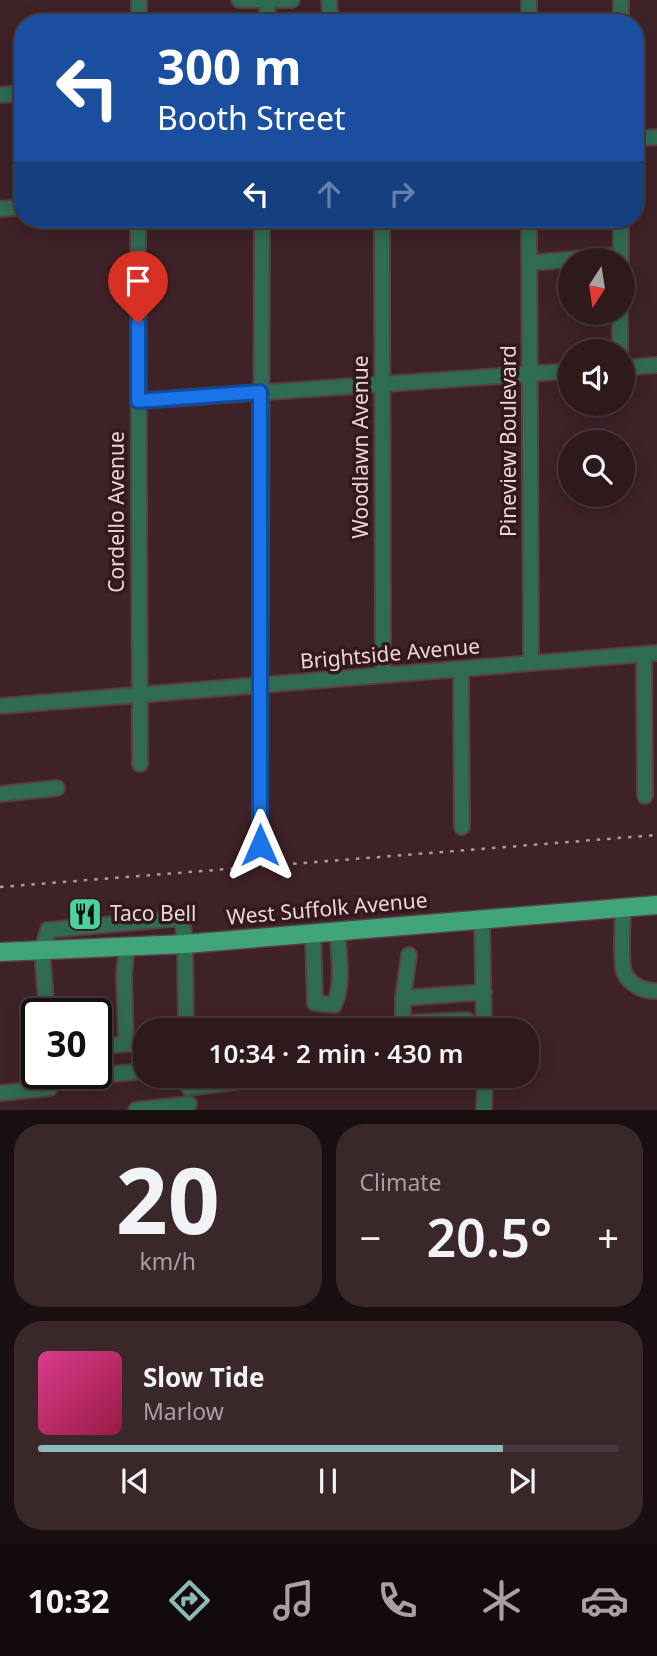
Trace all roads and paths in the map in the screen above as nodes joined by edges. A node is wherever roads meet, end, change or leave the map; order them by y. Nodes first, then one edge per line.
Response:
1 (239, 0) edge
2 (292, 0) edge
3 (267, 1) edge
4 (138, 228) edge
5 (262, 228) edge
6 (382, 228) edge
7 (529, 228) edge
8 (621, 228) edge
9 (621, 248) edge
10 (558, 261) edge
11 (529, 263) junction
12 (657, 365) edge
13 (635, 367) edge
14 (558, 372) edge
15 (530, 373) junction
16 (382, 383) junction
17 (260, 392) junction
18 (138, 401) junction
19 (650, 654) edge
20 (531, 663) junction
21 (461, 669) junction
22 (383, 675) junction
23 (260, 685) junction
24 (138, 695) junction
25 (0, 706) edge
26 (140, 764) dead end
27 (57, 788) dead end
28 (0, 794) edge
29 (645, 796) dead end
30 (461, 827) dead end
31 (260, 845) dead end
32 (657, 905) edge
33 (623, 908) junction
34 (482, 919) junction
35 (337, 931) junction
36 (313, 933) junction
37 (185, 944) junction
38 (127, 946) junction
39 (42, 950) junction
40 (0, 952) edge
41 (409, 955) dead end
42 (657, 991) edge
43 (484, 992) junction
44 (46, 998) edge
45 (403, 998) junction
46 (186, 1018) edge
47 (403, 1018) edge
48 (484, 1018) edge
49 (126, 1044) junction
50 (133, 1044) edge
51 (112, 1045) edge
52 (133, 1072) edge
53 (112, 1074) edge
54 (222, 1088) edge
55 (485, 1088) edge
56 (40, 1089) edge
57 (0, 1093) edge
58 (189, 1095) edge
59 (136, 1110) edge
60 (485, 1110) edge

1 - 3 street
2 - 3 street
4 - 18 street, Cordello Avenue
5 - 17 street
6 - 16 street, Woodlawn Avenue
7 - 11 street, Pineview Boulevard
8 - 9 street
10 - 11 street
11 - 15 street, Pineview Boulevard
12 - 13 street
14 - 15 street
15 - 16 street
15 - 20 street, Pineview Boulevard
16 - 17 street
16 - 22 street, Woodlawn Avenue
17 - 18 street
17 - 23 street
18 - 24 street, Cordello Avenue
19 - 20 street, Brightside Avenue
19 - 29 street
20 - 21 street, Brightside Avenue
21 - 22 street, Brightside Avenue
21 - 30 street
22 - 23 street, Brightside Avenue
23 - 24 street, Brightside Avenue
23 - 31 street
24 - 25 street, Brightside Avenue
24 - 26 street, Cordello Avenue
27 - 28 street
32 - 33 main road, West Suffolk Avenue
33 - 34 main road, West Suffolk Avenue
33 - 42 street
34 - 35 main road, West Suffolk Avenue
34 - 43 street
35 - 36 main road, West Suffolk Avenue
35 - 36 street
36 - 37 main road, West Suffolk Avenue
37 - 38 main road, West Suffolk Avenue
37 - 39 street
37 - 46 street
38 - 39 main road, West Suffolk Avenue
38 - 49 street
39 - 40 main road, West Suffolk Avenue
39 - 44 street
41 - 45 street
43 - 45 street
43 - 48 street
45 - 47 street
49 - 50 street
49 - 51 street
52 - 53 street
54 - 58 street
55 - 60 street
56 - 57 street
58 - 59 street

